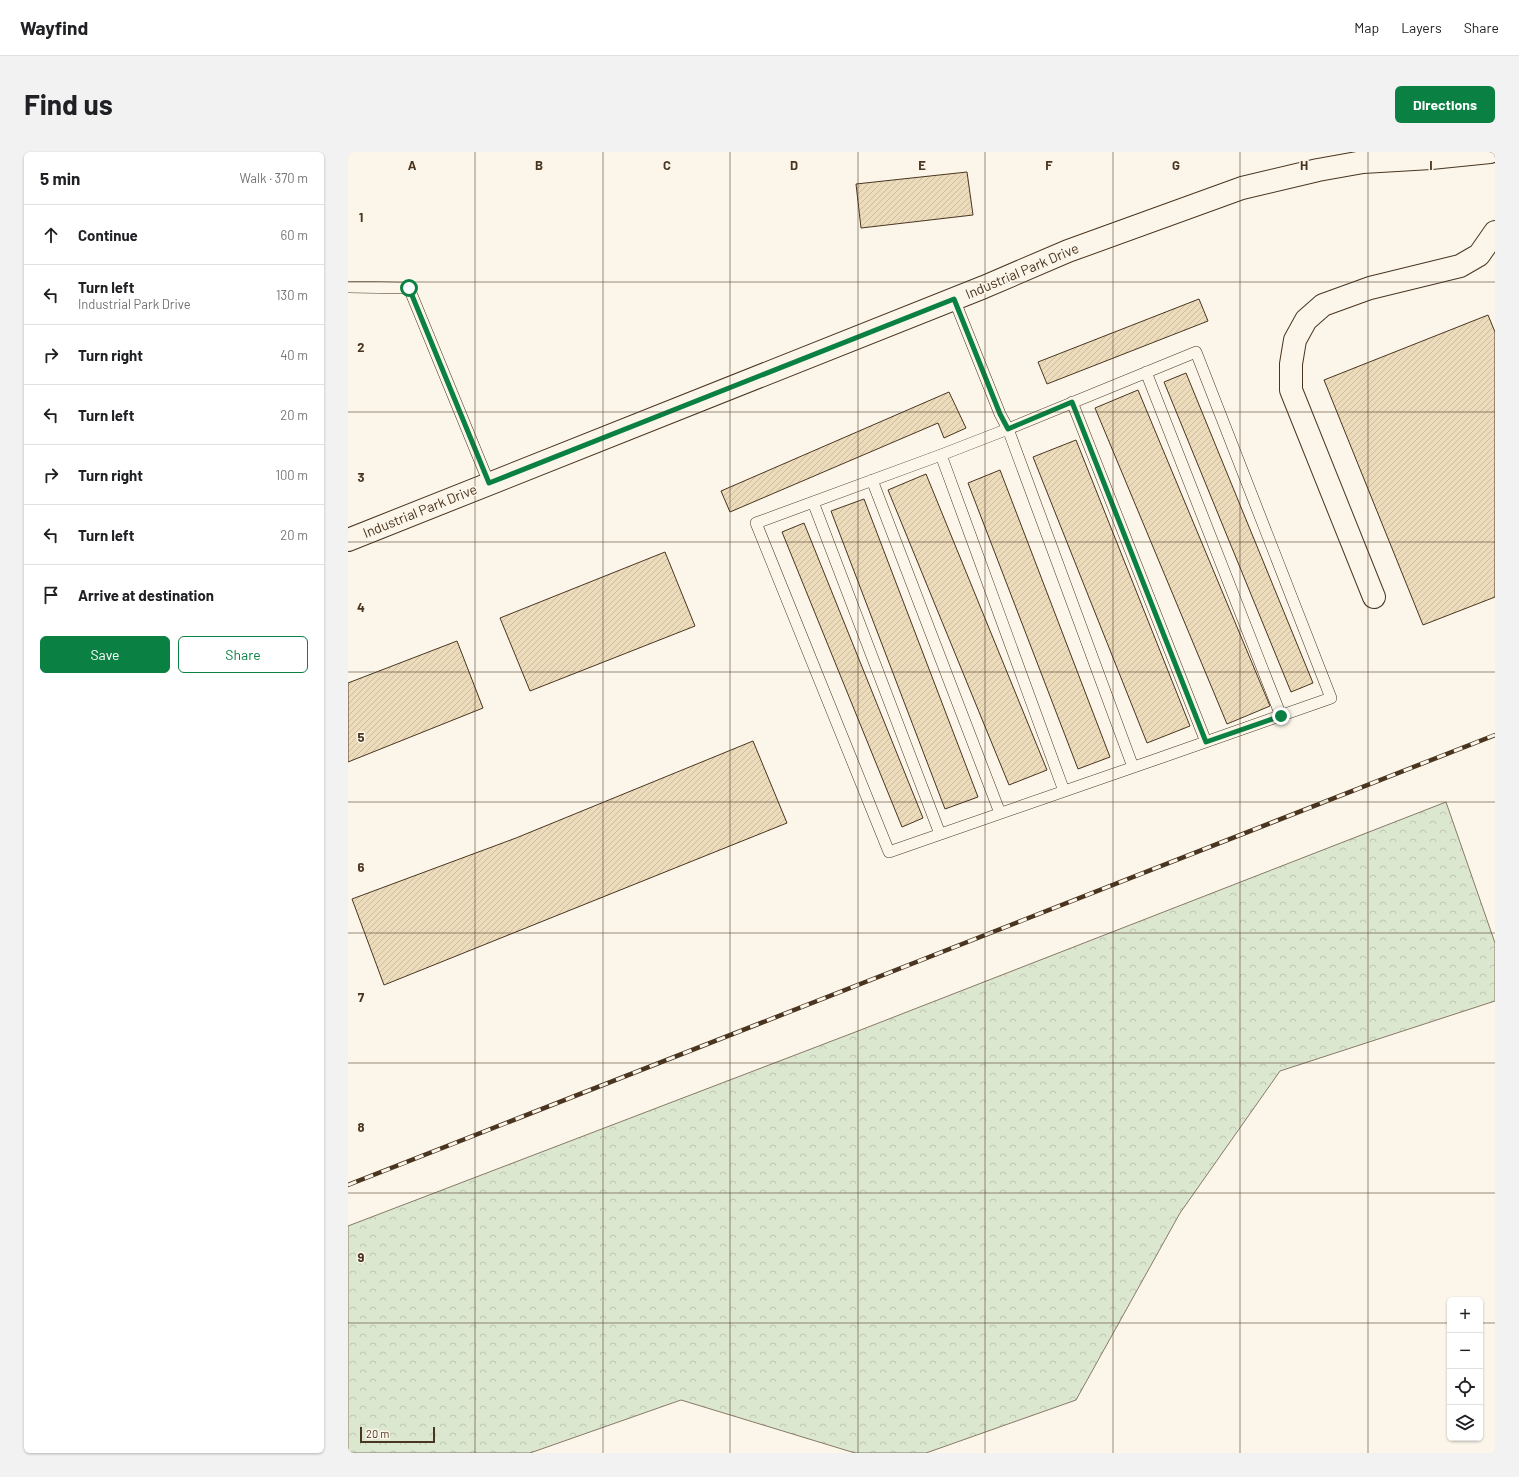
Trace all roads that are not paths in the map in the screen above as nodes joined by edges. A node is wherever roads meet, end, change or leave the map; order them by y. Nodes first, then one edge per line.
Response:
1 (1490, 152) edge
2 (1495, 232) edge
3 (348, 288) edge
4 (954, 299) junction
5 (1146, 372) junction
6 (1072, 402) junction
7 (1008, 429) junction
8 (941, 455) junction
9 (872, 480) junction
10 (489, 483) junction
11 (813, 502) junction
12 (348, 540) edge
13 (1374, 597) dead end
14 (1281, 716) junction
15 (1206, 742) junction
16 (1133, 768) junction
17 (1064, 791) junction
18 (1000, 813) junction
19 (940, 834) junction

1 - 4 street, Industrial Park Drive
2 - 13 street
3 - 10 lane
4 - 7 lane
4 - 10 street, Industrial Park Drive
5 - 6 lane
5 - 14 lane
5 - 14 lane
6 - 7 lane
6 - 15 lane
7 - 8 lane
7 - 16 lane
8 - 9 lane
8 - 17 lane
9 - 11 lane
9 - 18 lane
10 - 12 street, Industrial Park Drive
11 - 19 lane
11 - 19 lane
14 - 15 lane
15 - 16 lane
16 - 17 lane
17 - 18 lane
18 - 19 lane

